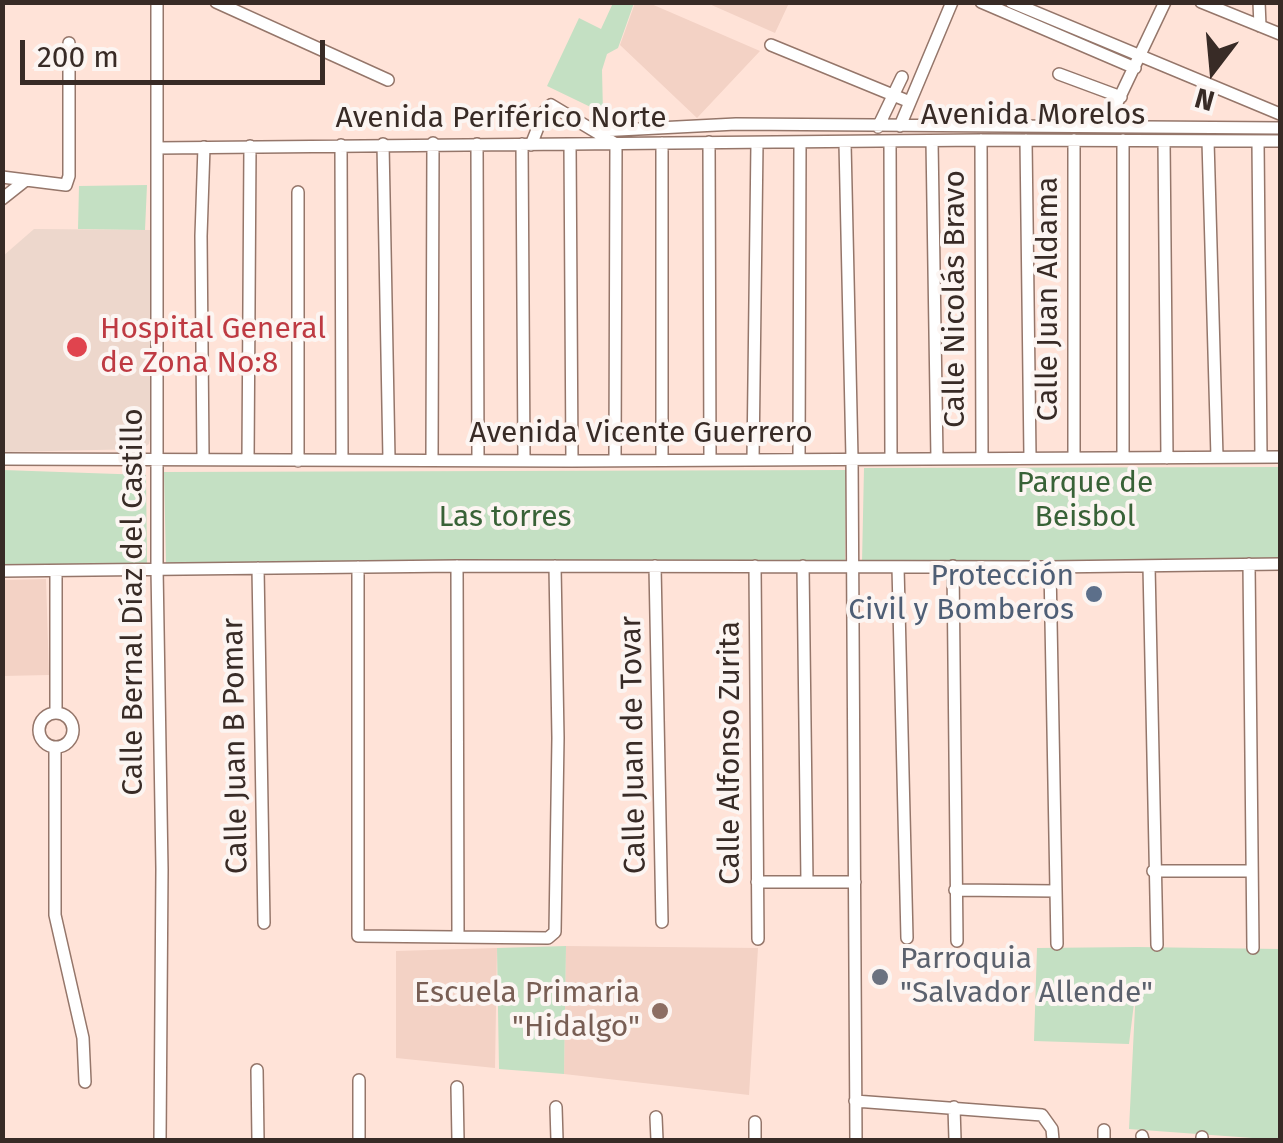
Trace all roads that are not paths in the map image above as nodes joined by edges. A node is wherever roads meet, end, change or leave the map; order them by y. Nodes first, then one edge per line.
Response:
1 (157, 2) edge
2 (216, 2) edge
3 (952, 2) edge
4 (982, 2) edge
5 (1011, 2) edge
6 (1165, 2) edge
7 (1201, 2) edge
8 (1258, 2) edge
9 (1260, 26) junction
10 (1280, 34) edge
11 (69, 43) dead end
12 (770, 45) dead end
13 (1138, 62) junction
14 (1059, 74) dead end
15 (902, 77) dead end
16 (388, 80) dead end
17 (892, 94) junction
18 (1121, 97) junction
19 (910, 102) junction
20 (1280, 114) edge
21 (1107, 124) junction
22 (878, 126) junction
23 (900, 126) junction
24 (1280, 128) edge
25 (600, 131) junction
26 (981, 140) junction
27 (1026, 140) junction
28 (1074, 140) junction
29 (1123, 140) junction
30 (1164, 140) junction
31 (890, 141) junction
32 (932, 141) junction
33 (1208, 141) junction
34 (708, 142) junction
35 (1258, 142) junction
36 (1280, 142) edge
37 (433, 143) junction
38 (662, 143) junction
39 (757, 143) junction
40 (800, 143) junction
41 (845, 143) junction
42 (341, 144) junction
43 (383, 144) junction
44 (477, 144) junction
45 (526, 144) junction
46 (570, 144) junction
47 (616, 144) junction
48 (250, 146) junction
49 (204, 147) junction
50 (157, 148) junction
51 (2, 177) edge
52 (26, 180) junction
53 (298, 192) dead end
54 (2, 199) edge
55 (157, 457) junction
56 (203, 457) junction
57 (1030, 457) junction
58 (1218, 457) junction
59 (1261, 457) junction
60 (1280, 457) edge
61 (852, 458) junction
62 (891, 458) junction
63 (982, 458) junction
64 (1074, 458) junction
65 (1123, 458) junction
66 (1167, 458) junction
67 (2, 459) edge
68 (432, 459) junction
69 (478, 459) junction
70 (524, 459) junction
71 (752, 459) junction
72 (799, 459) junction
73 (937, 459) junction
74 (248, 460) junction
75 (298, 460) junction
76 (342, 460) junction
77 (389, 460) junction
78 (616, 460) junction
79 (662, 460) junction
80 (710, 460) junction
81 (572, 461) junction
82 (1250, 564) junction
83 (1280, 564) edge
84 (457, 566) junction
85 (556, 566) junction
86 (656, 566) junction
87 (755, 566) junction
88 (803, 566) junction
89 (853, 566) junction
90 (953, 566) junction
91 (1149, 566) junction
92 (358, 567) junction
93 (898, 567) junction
94 (1050, 567) junction
95 (156, 568) junction
96 (258, 568) junction
97 (2, 571) edge
98 (56, 571) junction
99 (56, 713) junction
100 (56, 748) junction
101 (1154, 871) junction
102 (1252, 871) junction
103 (757, 882) junction
104 (807, 882) junction
105 (854, 882) junction
106 (955, 890) junction
107 (1056, 891) junction
108 (264, 922) dead end
109 (662, 922) dead end
110 (458, 936) junction
111 (907, 938) dead end
112 (758, 939) dead end
113 (957, 940) dead end
114 (1057, 944) dead end
115 (1157, 945) dead end
116 (1253, 948) dead end
117 (258, 1070) dead end
118 (359, 1080) dead end
119 (85, 1082) dead end
120 (458, 1087) dead end
121 (856, 1101) junction
122 (556, 1107) dead end
123 (954, 1107) junction
124 (656, 1117) dead end
125 (755, 1122) dead end
126 (160, 1140) edge
127 (258, 1140) edge
128 (359, 1140) edge
129 (458, 1140) edge
130 (557, 1140) edge
131 (656, 1140) edge
132 (755, 1140) edge
133 (856, 1140) edge
134 (954, 1140) edge
135 (1052, 1140) edge

1 - 50 street, Calle Bernal Díaz del Castillo
2 - 16 street
3 - 19 street
4 - 13 street
5 - 13 street
6 - 13 street
7 - 9 street
8 - 9 street
9 - 10 street
11 - 52 street
12 - 17 street
13 - 18 street
13 - 20 street
14 - 18 street
15 - 17 street
17 - 19 street
17 - 22 street
18 - 21 street
19 - 23 street
21 - 23 street, Avenida Morelos
21 - 24 street, Avenida Morelos
22 - 23 street, Avenida Morelos
22 - 25 street, Avenida Morelos
25 - 45 street
25 - 47 street
26 - 27 street, Avenida Morelos
26 - 32 street, Avenida Morelos
26 - 63 street, Calle Nicolás Bravo
27 - 28 street, Avenida Morelos
27 - 57 street, Calle Juan Aldama
28 - 29 street, Avenida Morelos
28 - 64 street, Calle Juan Aldama
29 - 30 street, Avenida Morelos
29 - 65 street
30 - 33 street, Avenida Morelos
30 - 66 street
31 - 32 street, Avenida Morelos
31 - 41 street, Avenida Morelos
31 - 62 street
32 - 73 street, Calle Nicolás Bravo
33 - 35 street, Avenida Morelos
33 - 58 street
34 - 38 street, Avenida Periférico Norte
34 - 39 street, Avenida Periférico Norte
34 - 80 street
35 - 36 street, Avenida Morelos
35 - 59 street
37 - 43 street, Avenida Periférico Norte
37 - 44 street, Avenida Periférico Norte
37 - 68 street
38 - 47 street, Avenida Periférico Norte
38 - 79 street
39 - 40 street, Avenida Periférico Norte
39 - 71 street
40 - 41 street, Avenida Periférico Norte
40 - 72 street
41 - 61 street
42 - 43 street, Avenida Periférico Norte
42 - 48 street, Avenida Periférico Norte
42 - 76 street
43 - 77 street
44 - 45 street, Avenida Periférico Norte
44 - 69 street
45 - 46 street, Avenida Periférico Norte
45 - 70 street
46 - 47 street, Avenida Periférico Norte
46 - 81 street
47 - 78 street
48 - 49 street, Avenida Periférico Norte
48 - 74 street
49 - 50 street, Avenida Periférico Norte
49 - 56 street
50 - 55 street, Calle Bernal Díaz del Castillo
51 - 52 street
52 - 54 street
53 - 75 street
55 - 56 street, Avenida Vicente Guerrero
55 - 67 street, Avenida Vicente Guerrero
55 - 95 street, Calle Bernal Díaz del Castillo
56 - 74 street, Avenida Vicente Guerrero
57 - 63 street, Avenida Vicente Guerrero
57 - 64 street, Avenida Vicente Guerrero
58 - 59 street, Avenida Vicente Guerrero
58 - 66 street, Avenida Vicente Guerrero
59 - 60 street, Avenida Vicente Guerrero
61 - 62 street, Avenida Vicente Guerrero
61 - 72 street, Avenida Vicente Guerrero
61 - 89 street
62 - 73 street, Avenida Vicente Guerrero
63 - 73 street, Avenida Vicente Guerrero
64 - 65 street, Avenida Vicente Guerrero
65 - 66 street, Avenida Vicente Guerrero
68 - 69 street, Avenida Vicente Guerrero
68 - 77 street, Avenida Vicente Guerrero
69 - 70 street, Avenida Vicente Guerrero
70 - 81 street, Avenida Vicente Guerrero
71 - 72 street, Avenida Vicente Guerrero
71 - 80 street, Avenida Vicente Guerrero
74 - 75 street, Avenida Vicente Guerrero
75 - 76 street, Avenida Vicente Guerrero
76 - 77 street, Avenida Vicente Guerrero
78 - 79 street, Avenida Vicente Guerrero
78 - 81 street, Avenida Vicente Guerrero
79 - 80 street, Avenida Vicente Guerrero
82 - 83 street
82 - 91 street
82 - 102 street
84 - 85 street
84 - 92 street
84 - 110 street
85 - 86 street
85 - 110 street
86 - 87 street
86 - 109 street, Calle Juan de Tovar
87 - 88 street
87 - 103 street, Calle Alfonso Zurita
88 - 89 street
88 - 104 street
89 - 93 street
89 - 105 street
90 - 93 street
90 - 94 street
90 - 106 street
91 - 94 street
91 - 101 street
92 - 96 street
92 - 110 street
93 - 111 street
94 - 107 street
95 - 96 street
95 - 98 street
95 - 126 street, Calle Bernal Díaz del Castillo
96 - 108 street, Calle Juan B Pomar
97 - 98 street
98 - 99 street
99 - 100 street
99 - 100 street
100 - 119 street
101 - 102 street
101 - 115 street
102 - 116 street
103 - 104 street
103 - 112 street, Calle Alfonso Zurita
104 - 105 street
105 - 121 street
106 - 107 street
106 - 113 street
107 - 114 street
117 - 127 street
118 - 128 street
120 - 129 street
121 - 123 street
121 - 133 street
122 - 130 street
123 - 134 street
123 - 135 street
124 - 131 street
125 - 132 street

